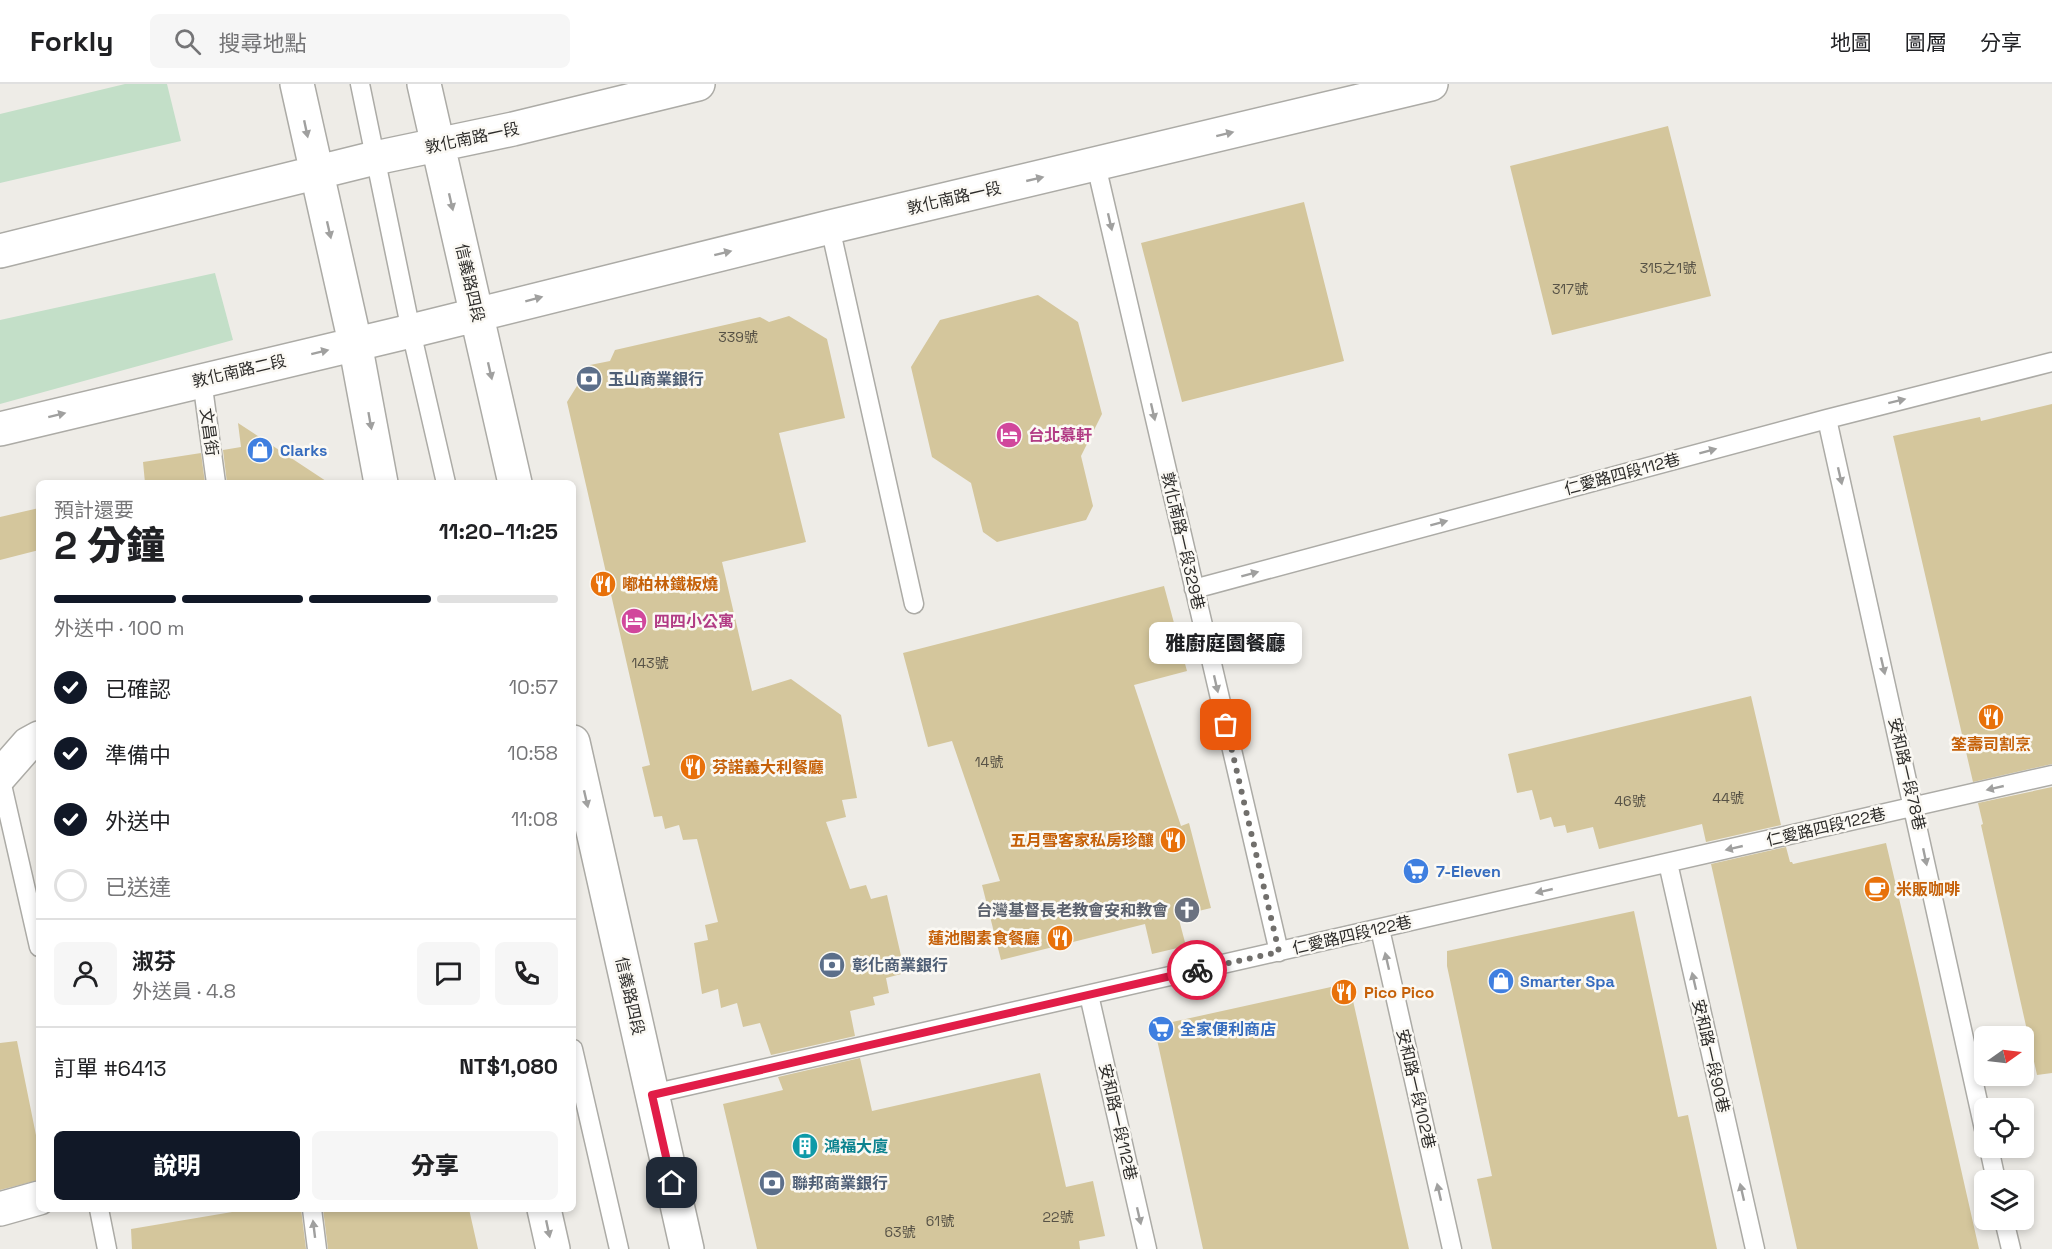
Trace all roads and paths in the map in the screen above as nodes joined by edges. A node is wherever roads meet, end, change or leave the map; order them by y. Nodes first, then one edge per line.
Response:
1 (297, 84) edge
2 (360, 84) edge
3 (424, 84) edge
4 (698, 84) edge
5 (1431, 84) edge
6 (437, 145) junction
7 (375, 158) junction
8 (1096, 165) junction
9 (316, 173) junction
10 (830, 227) junction
11 (0, 251) edge
12 (477, 314) junction
13 (411, 331) junction
14 (356, 343) junction
15 (2052, 362) edge
16 (202, 380) junction
17 (1827, 419) junction
18 (0, 429) edge
19 (216, 480) edge
20 (380, 480) edge
21 (445, 480) edge
22 (514, 480) edge
23 (1194, 589) junction
24 (914, 604) dead end
25 (36, 740) edge
26 (576, 755) edge
27 (0, 776) edge
28 (2052, 776) edge
29 (1914, 807) junction
30 (1668, 863) junction
31 (1380, 929) junction
32 (36, 934) edge
33 (1279, 952) junction
34 (1089, 995) junction
35 (576, 1062) edge
36 (652, 1095) junction
37 (1977, 1098) edge
38 (36, 1199) edge
39 (0, 1209) edge
40 (100, 1212) edge
41 (312, 1212) edge
42 (545, 1212) edge
43 (2006, 1230) edge
44 (107, 1249) edge
45 (317, 1249) edge
46 (553, 1249) edge
47 (619, 1249) edge
48 (687, 1249) edge
49 (1147, 1249) edge
50 (1452, 1249) edge
51 (1755, 1249) edge
52 (2011, 1249) edge

1 -> 9 main road
2 - 7 lane
3 - 6 main road, 信義路四段
4 - 6 main road, 敦化南路一段
8 -> 5 main road, 敦化南路一段
6 - 7 main road, 敦化南路一段
6 -> 12 main road, 信義路四段
7 - 9 main road, 敦化南路一段
7 - 13 lane
10 -> 8 main road, 敦化南路一段
8 -> 23 lane, 敦化南路一段329巷
9 - 11 main road
9 -> 14 main road
12 -> 10 main road, 敦化南路一段
10 - 24 lane
12 - 13 main road, 敦化南路二段
12 -> 22 main road, 信義路四段
13 - 14 main road, 敦化南路二段
13 - 21 lane
16 -> 14 main road, 敦化南路二段
14 -> 20 main road
17 -> 15 lane, 仁愛路四段112巷
18 -> 16 main road, 敦化南路二段
16 - 19 lane, 文昌街
23 -> 17 lane, 仁愛路四段112巷
17 -> 29 lane, 安和路一段78巷
23 -> 33 lane, 敦化南路一段329巷
25 - 27 main road
26 -> 36 main road, 信義路四段
27 - 32 lane
28 -> 29 lane, 仁愛路四段122巷
29 -> 30 lane, 仁愛路四段122巷
29 -> 37 lane, 安和路一段78巷
30 -> 31 lane, 仁愛路四段122巷
51 -> 30 lane, 安和路一段90巷
31 - 33 lane, 仁愛路四段122巷
50 -> 31 lane, 安和路一段102巷
33 - 34 lane, 仁愛路四段122巷
34 - 36 lane, 仁愛路四段122巷
34 -> 49 lane, 安和路一段112巷
35 - 47 lane
36 - 48 main road, 信義路四段
38 - 39 main road
40 - 44 lane
45 -> 41 lane
42 -> 46 main road
43 - 52 lane

